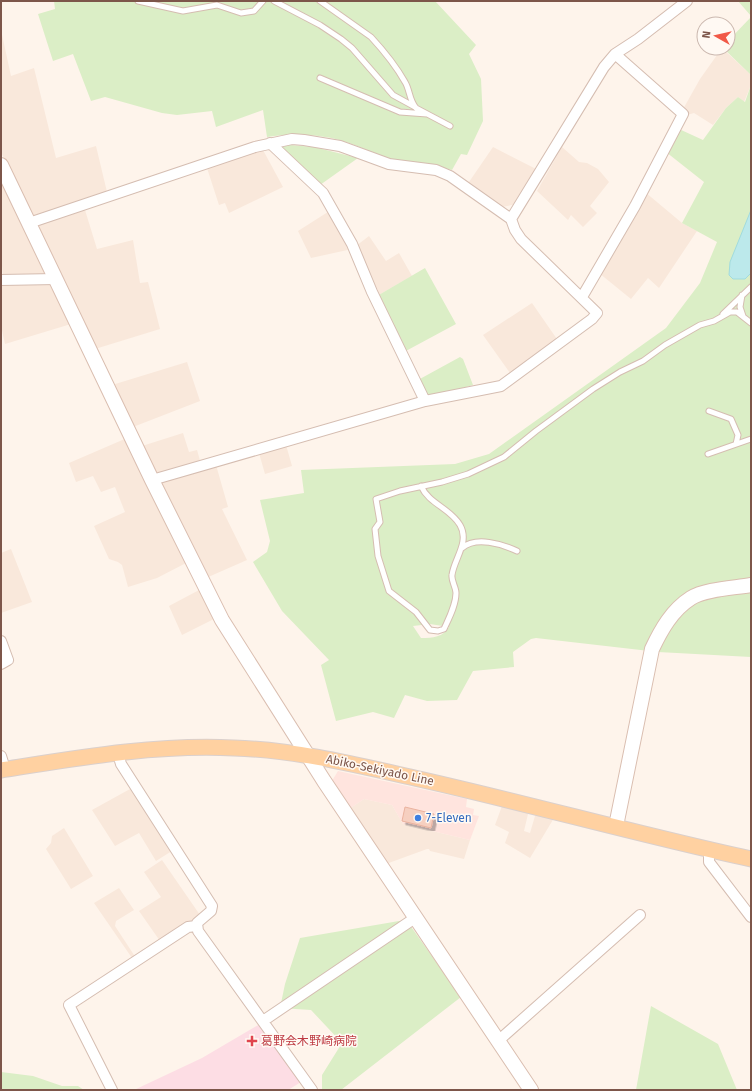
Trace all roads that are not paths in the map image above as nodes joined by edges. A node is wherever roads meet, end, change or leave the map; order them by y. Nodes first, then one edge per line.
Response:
1 (138, 1) edge
2 (263, 1) edge
3 (274, 1) edge
4 (320, 1) edge
5 (687, 1) edge
6 (615, 54) junction
7 (320, 78) dead end
8 (416, 108) junction
9 (428, 114) junction
10 (450, 126) dead end
11 (270, 143) junction
12 (1, 165) edge
13 (511, 220) junction
14 (29, 223) junction
15 (56, 279) junction
16 (1, 280) edge
17 (751, 287) edge
18 (742, 296) junction
19 (582, 297) junction
20 (743, 316) junction
21 (721, 317) junction
22 (751, 323) edge
23 (425, 402) junction
24 (709, 411) dead end
25 (751, 439) edge
26 (736, 444) junction
27 (708, 454) dead end
28 (152, 480) junction
29 (421, 486) junction
30 (462, 548) junction
31 (517, 551) dead end
32 (751, 585) edge
33 (1, 641) edge
34 (1, 664) edge
35 (118, 754) junction
36 (308, 755) junction
37 (2, 765) edge
38 (616, 826) junction
39 (709, 850) junction
40 (751, 859) edge
41 (640, 915) dead end
42 (751, 917) edge
43 (415, 918) junction
44 (196, 926) junction
45 (263, 1021) junction
46 (498, 1041) junction
47 (112, 1090) edge
48 (312, 1090) edge
49 (531, 1090) edge

1 - 2 lane
3 - 8 lane
4 - 8 lane
5 - 6 street
6 - 13 street
6 - 19 street
7 - 9 lane
8 - 9 lane
9 - 10 lane
11 - 13 street
11 - 14 street
11 - 23 street
12 - 14 street
13 - 19 street
14 - 15 street
15 - 16 street
15 - 28 street
17 - 18 lane
18 - 20 lane
18 - 21 lane
19 - 23 street
20 - 21 lane
20 - 22 lane
21 - 29 lane
23 - 28 street
24 - 26 lane
25 - 26 lane
26 - 27 lane
28 - 36 street
29 - 30 lane
29 - 30 lane
30 - 31 lane
32 - 38 street
33 - 34 street
35 - 36 main road, Abiko-Sekiyado Line
35 - 37 main road, Abiko-Sekiyado Line
35 - 44 street
36 - 38 main road, Abiko-Sekiyado Line
36 - 43 street
38 - 39 main road, Abiko-Sekiyado Line
39 - 40 main road, Abiko-Sekiyado Line
39 - 42 street
41 - 46 street
43 - 45 street
43 - 46 street
44 - 45 street
44 - 47 street
45 - 48 street
46 - 49 street

